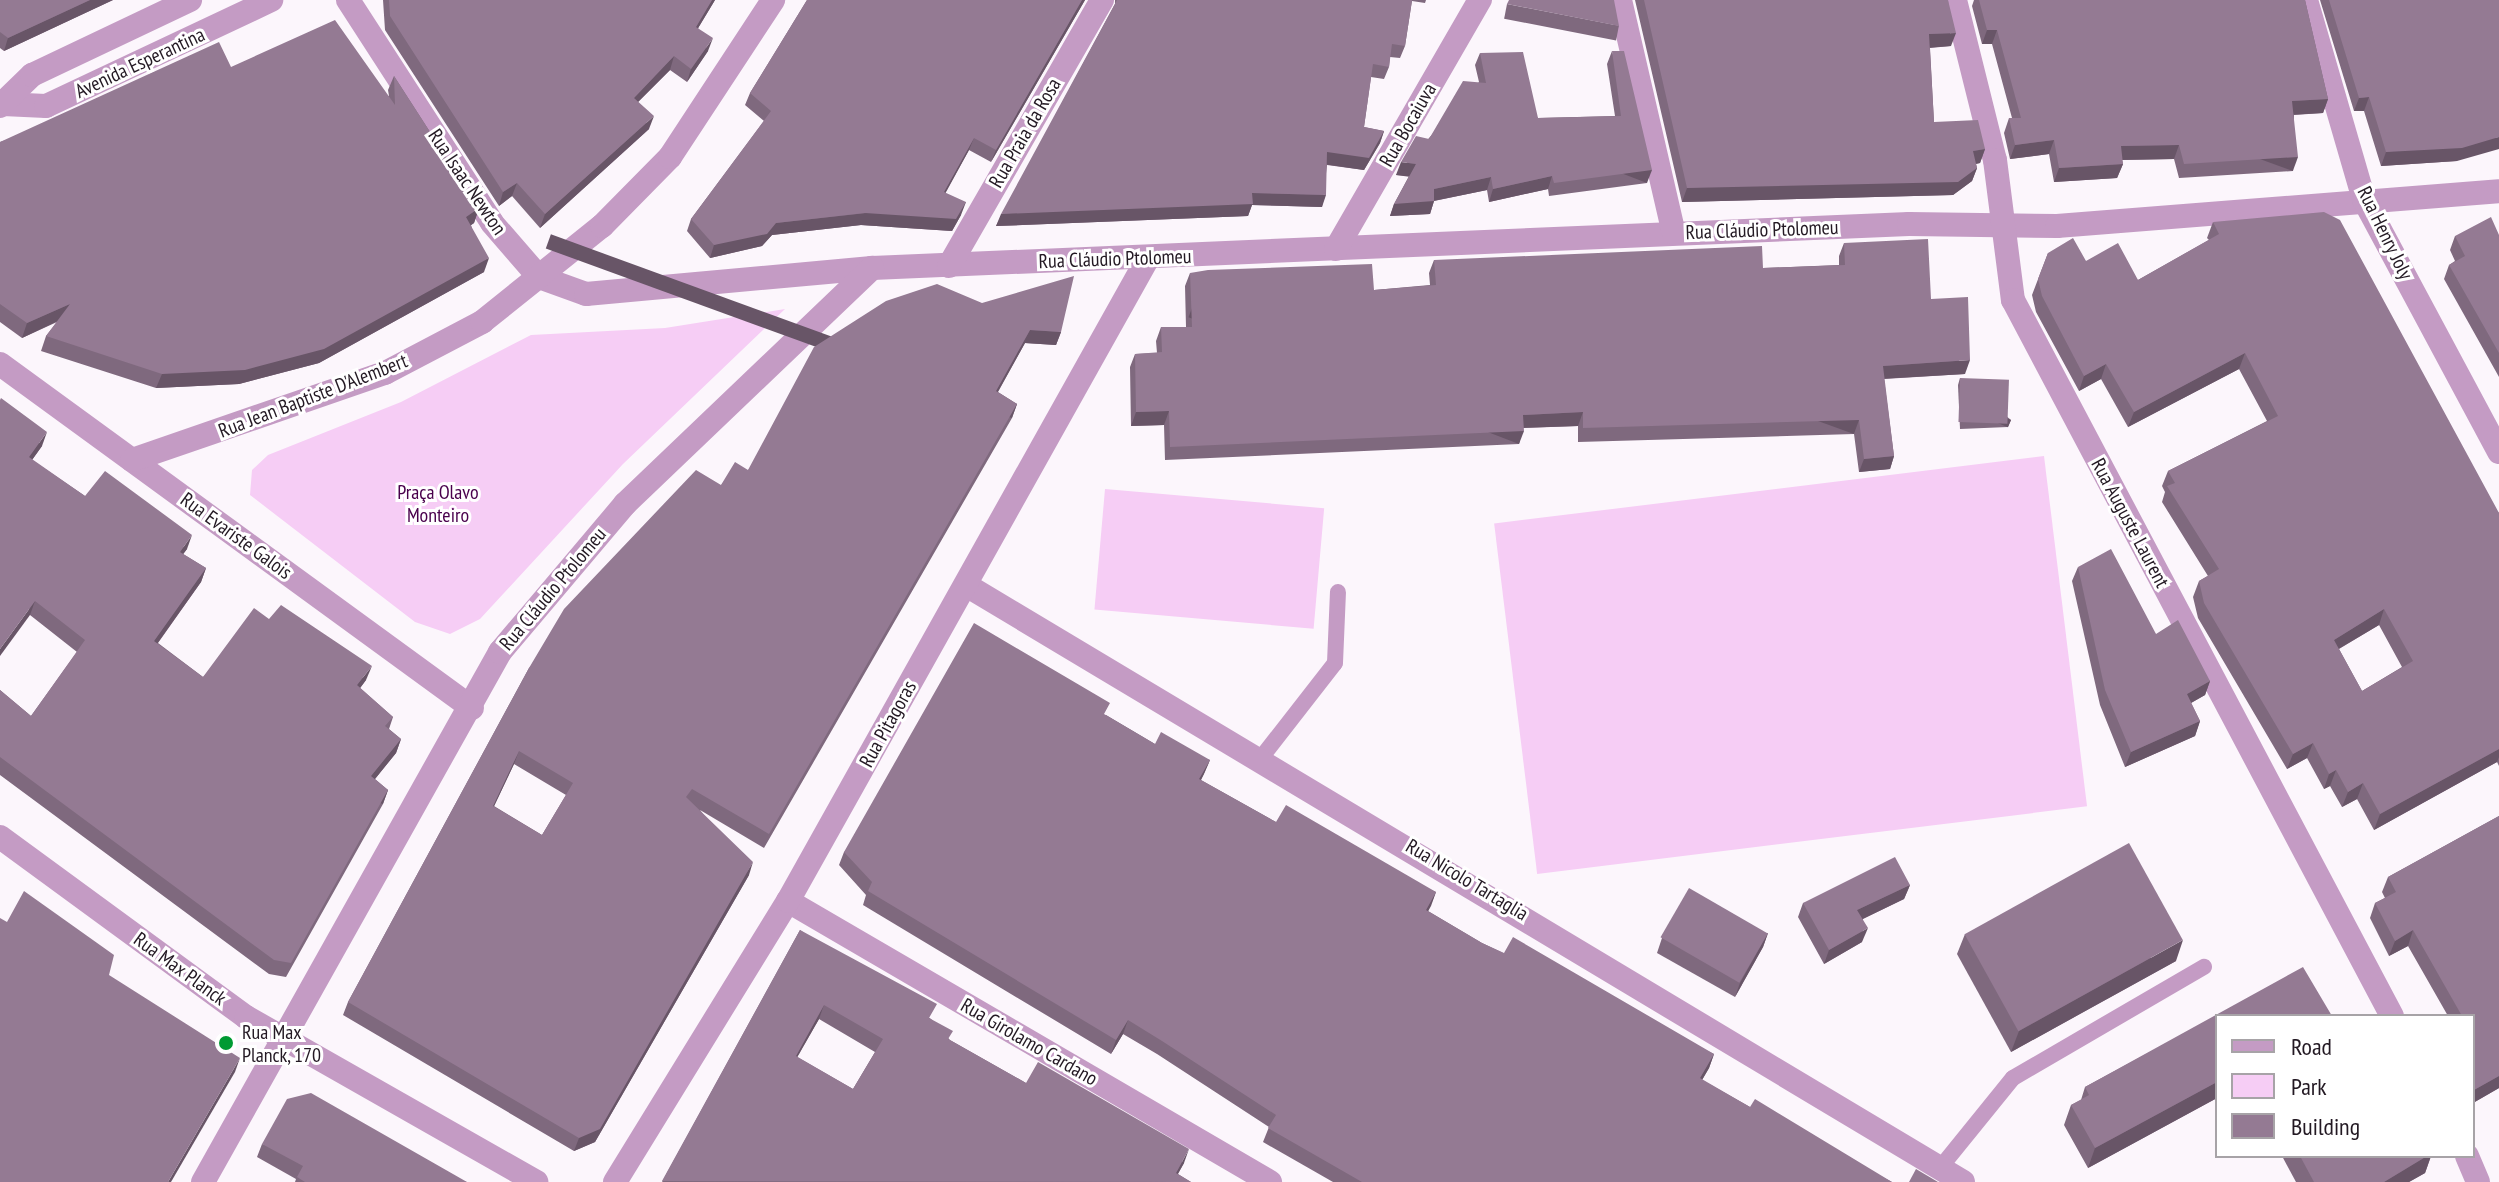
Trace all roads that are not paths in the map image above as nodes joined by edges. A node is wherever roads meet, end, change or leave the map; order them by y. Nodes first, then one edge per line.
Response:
1 (190, 0) edge
2 (271, 0) edge
3 (348, 0) edge
4 (773, 0) edge
5 (1102, 0) edge
6 (1480, 0) edge
7 (1620, 0) edge
8 (1955, 0) edge
9 (2306, 0) edge
10 (2, 105) edge
11 (2499, 191) edge
12 (2364, 200) junction
13 (2002, 225) junction
14 (1674, 233) junction
15 (1336, 249) junction
16 (1148, 258) junction
17 (949, 266) junction
18 (872, 268) junction
19 (539, 277) junction
20 (0, 364) edge
21 (2499, 452) edge
22 (132, 460) junction
23 (966, 585) junction
24 (1338, 592) dead end
25 (472, 708) junction
26 (1261, 758) junction
27 (3, 846) edge
28 (788, 901) junction
29 (2204, 967) dead end
30 (2391, 1014) edge
31 (285, 1040) junction
32 (2468, 1158) edge
33 (1940, 1168) junction
34 (203, 1182) edge
35 (536, 1182) edge
36 (615, 1182) edge
37 (1270, 1182) edge
38 (1963, 1182) edge
39 (2478, 1182) edge

1 - 10 street, Avenida Esperantina
2 - 10 street, Avenida Esperantina
3 - 19 street, Rua Isaac Newton
4 - 19 street, Rua Jean Baptiste D'Alembert
5 - 17 street, Rua Praia da Rosa
6 - 15 street, Rua Bocaiuva
7 - 14 street
8 - 13 street, Rua Auguste Laurent
9 - 12 street, Rua Henry Joly
11 - 12 street, Rua Cláudio Ptolomeu
12 - 13 street, Rua Cláudio Ptolomeu
12 - 21 street, Rua Henry Joly
13 - 14 street, Rua Cláudio Ptolomeu
13 - 30 street, Rua Auguste Laurent
14 - 15 street, Rua Cláudio Ptolomeu
15 - 16 street, Rua Cláudio Ptolomeu
16 - 17 street, Rua Cláudio Ptolomeu
16 - 23 street, Rua Pitagoras
17 - 18 street, Rua Cláudio Ptolomeu
18 - 19 street, Rua Isaac Newton
18 - 25 street, Rua Cláudio Ptolomeu
19 - 22 street, Rua Jean Baptiste D'Alembert
20 - 22 street, Rua Evariste Galois
22 - 25 street, Rua Evariste Galois
23 - 26 street, Rua Nicolo Tartaglia
23 - 28 street, Rua Pitagoras
24 - 26 lane
25 - 31 street, Rua Cláudio Ptolomeu
26 - 33 street, Rua Nicolo Tartaglia
27 - 31 street, Rua Max Planck
28 - 36 street, Rua Pitagoras
28 - 37 street, Rua Girolamo Cardano
29 - 33 lane
31 - 34 street, Rua Cláudio Ptolomeu
31 - 35 street, Rua Max Planck
32 - 39 street
33 - 38 street, Rua Nicolo Tartaglia

